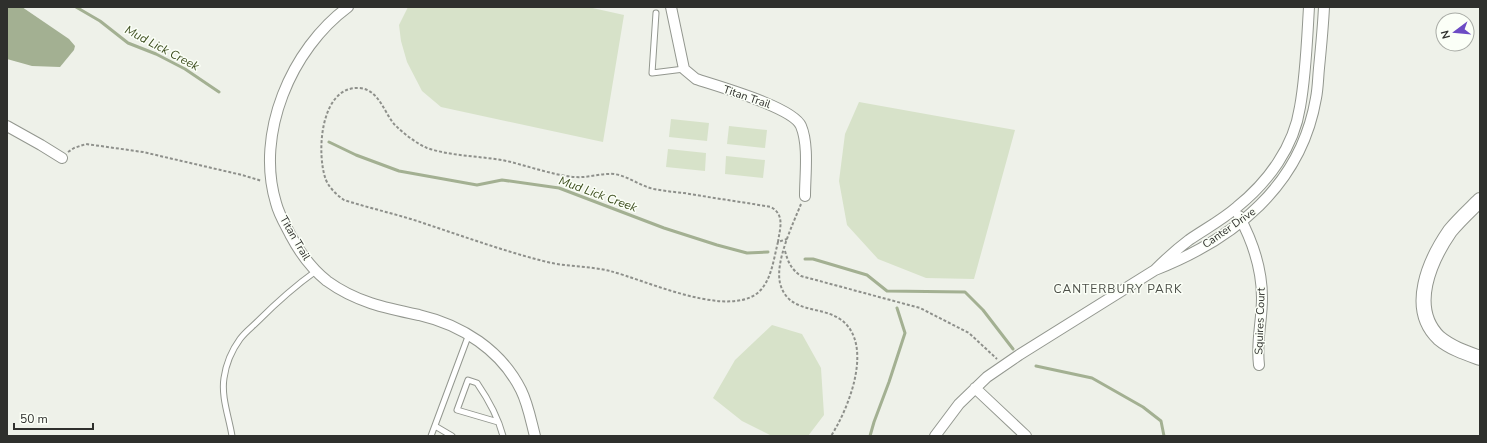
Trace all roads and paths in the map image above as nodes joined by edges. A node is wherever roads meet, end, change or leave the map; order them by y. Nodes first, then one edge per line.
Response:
1 (348, 7) edge
2 (671, 7) edge
3 (1309, 7) edge
4 (1324, 7) edge
5 (656, 13) dead end
6 (684, 69) junction
7 (7, 126) edge
8 (62, 158) joint
9 (272, 184) junction
10 (805, 196) joint
11 (1480, 200) edge
12 (1235, 209) junction
13 (1242, 221) junction
14 (787, 239) junction
15 (778, 242) junction
16 (784, 250) junction
17 (1155, 270) junction
18 (316, 271) junction
19 (469, 334) junction
20 (1480, 358) edge
21 (1259, 365) dead end
22 (1003, 366) junction
23 (975, 388) junction
24 (498, 422) junction
25 (435, 426) junction
26 (232, 436) edge
27 (431, 436) edge
28 (452, 436) edge
29 (503, 436) edge
30 (535, 436) edge
31 (831, 436) edge
32 (935, 436) edge
33 (1026, 436) edge

1 - 9 street, Titan Trail
2 - 6 street
3 - 12 street, Canter Drive
4 - 13 street, Canter Drive
5 - 6 lane
6 - 10 street, Titan Trail
7 - 8 street
8 - 9 path
9 - 18 street, Titan Trail
10 - 14 path
11 - 20 street
12 - 13 street, Squires Court
12 - 17 street, Canter Drive
13 - 17 street, Canter Drive
13 - 21 street, Squires Court
14 - 15 path
14 - 16 path
15 - 15 path
16 - 22 path
16 - 31 path
17 - 22 street, Canter Drive
18 - 19 street, Titan Trail
18 - 26 lane
19 - 25 lane
19 - 30 street, Titan Trail
22 - 23 street, Canter Drive
23 - 32 street, Canter Drive
23 - 33 street
24 - 24 lane
24 - 29 lane
25 - 27 lane
25 - 28 lane

